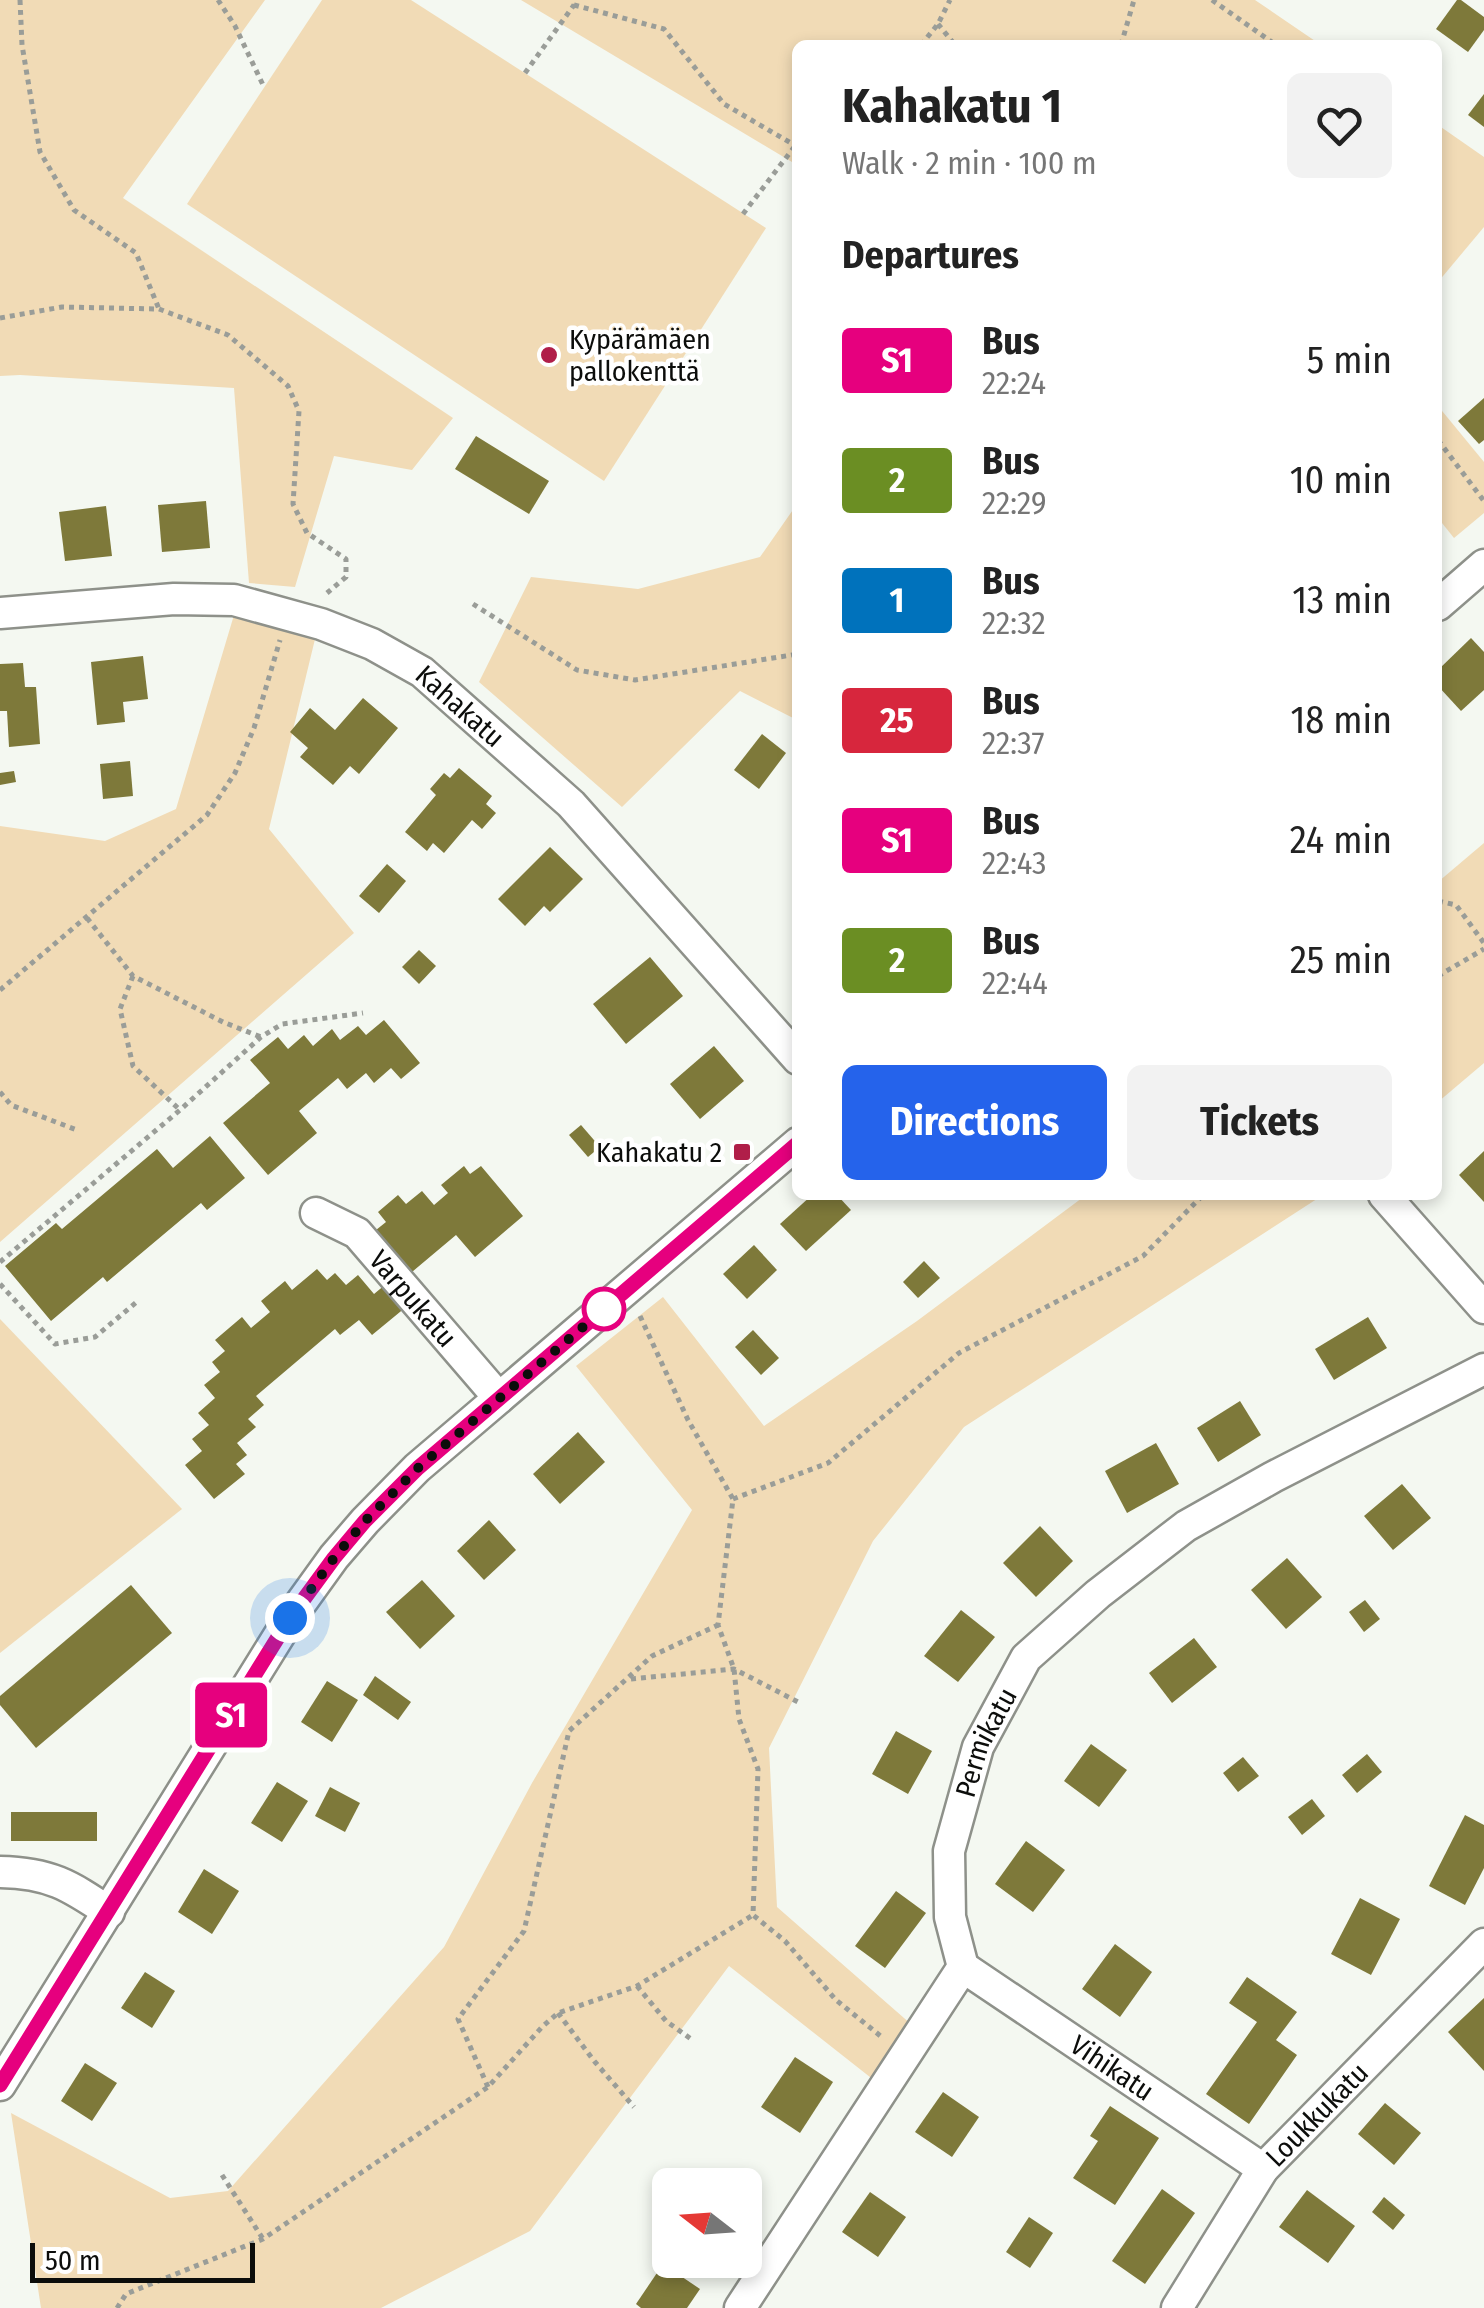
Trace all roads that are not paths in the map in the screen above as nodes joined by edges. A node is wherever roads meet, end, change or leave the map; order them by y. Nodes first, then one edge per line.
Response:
1 (1484, 565) edge
2 (1442, 602) edge
3 (0, 613) edge
4 (792, 1052) edge
5 (792, 1148) edge
6 (1388, 1200) edge
7 (316, 1212) dead end
8 (1484, 1308) edge
9 (1484, 1369) edge
10 (498, 1398) junction
11 (0, 1872) edge
12 (110, 1912) junction
13 (1484, 1944) edge
14 (963, 1967) junction
15 (0, 2086) edge
16 (1264, 2170) junction
17 (740, 2308) edge
18 (1178, 2308) edge

1 - 2 street
3 - 4 street, Kahakatu
5 - 10 street
6 - 8 street
7 - 10 street, Varpukatu
9 - 14 street, Permikatu
10 - 12 street
11 - 12 street
12 - 15 street
13 - 16 street, Loukkukatu
14 - 16 street, Vihikatu
14 - 17 street
16 - 18 street, Loukkukatu

